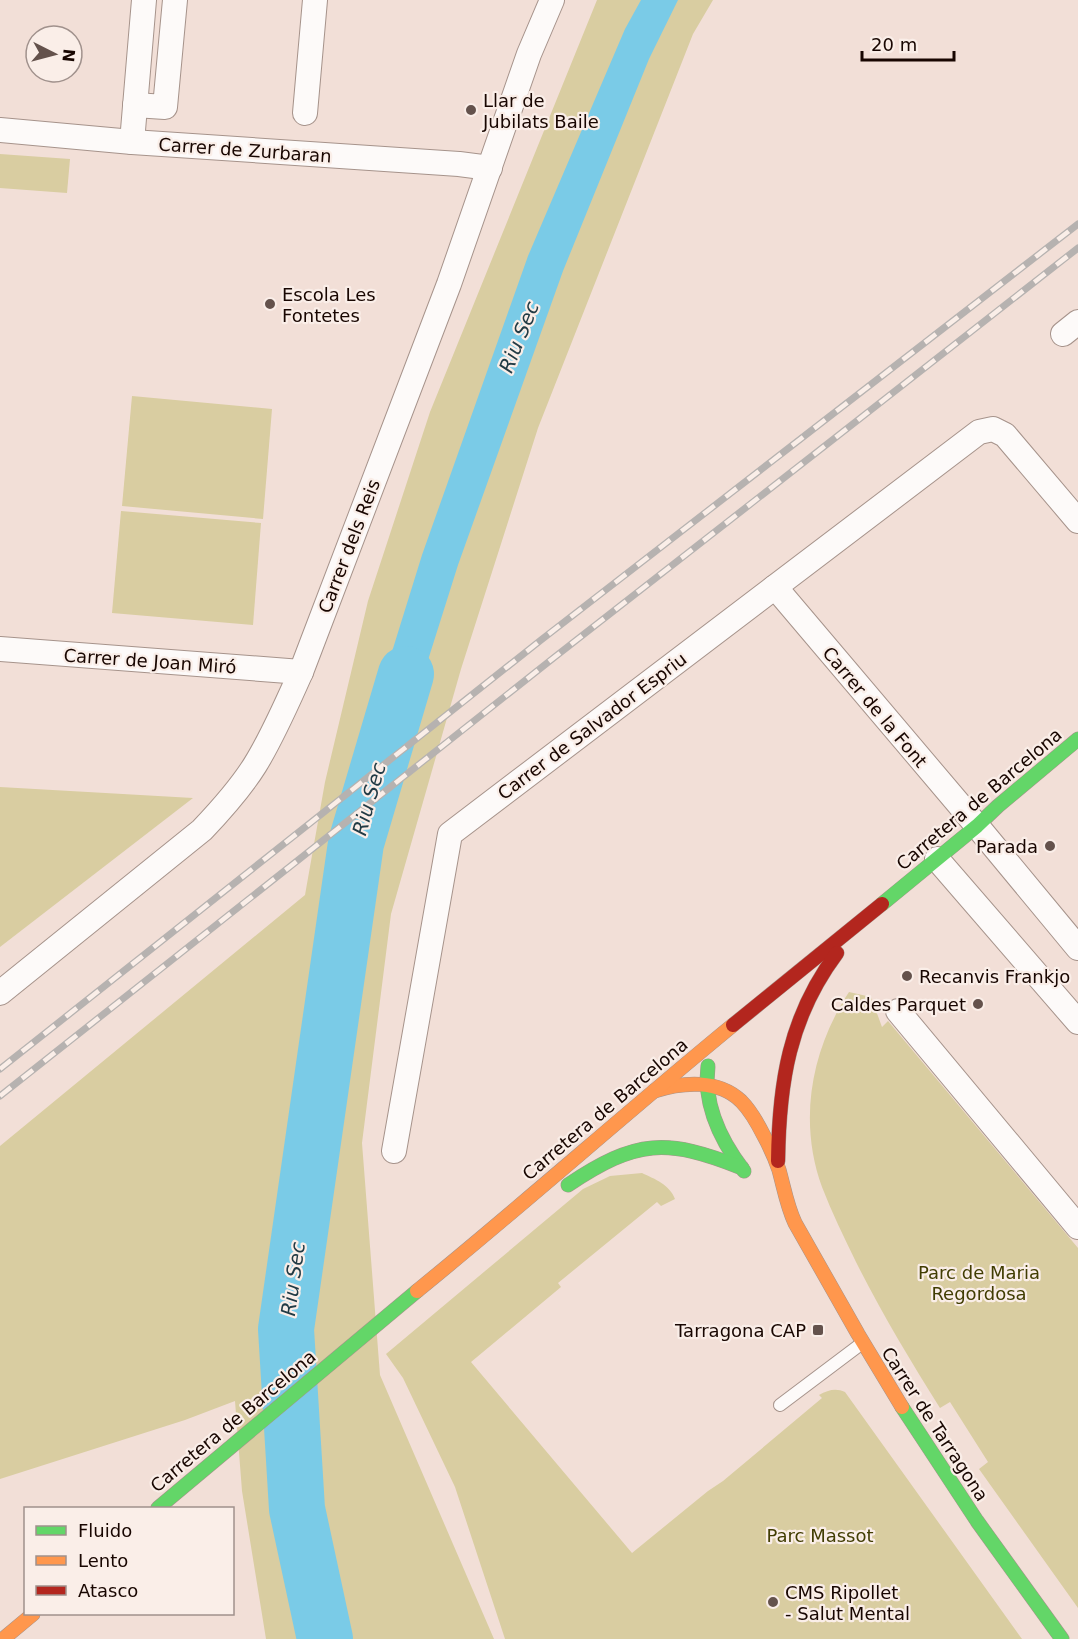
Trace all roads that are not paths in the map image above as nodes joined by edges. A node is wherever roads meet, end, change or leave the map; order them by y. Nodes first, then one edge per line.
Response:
1 (144, 0) edge
2 (170, 0) edge
3 (315, 0) edge
4 (552, 0) edge
5 (135, 105) junction
6 (305, 113) dead end
7 (0, 130) edge
8 (132, 142) junction
9 (490, 168) junction
10 (1074, 509) edge
11 (775, 587) junction
12 (0, 649) edge
13 (301, 672) junction
14 (1078, 739) edge
15 (977, 826) junction
16 (937, 859) junction
17 (858, 923) junction
18 (1078, 948) edge
19 (0, 993) edge
20 (898, 1011) dead end
21 (1078, 1022) edge
22 (710, 1044) junction
23 (706, 1084) junction
24 (652, 1091) junction
25 (394, 1151) dead end
26 (778, 1166) junction
27 (742, 1168) junction
28 (753, 1179) dead end
29 (772, 1200) dead end
30 (792, 1218) junction
31 (500, 1223) junction
32 (1078, 1227) edge
33 (862, 1343) junction
34 (780, 1406) dead end
35 (160, 1507) edge
36 (32, 1615) edge
37 (3, 1639) edge
38 (1062, 1639) edge

1 - 5 street
2 - 5 street
3 - 6 street
4 - 9 street, Carrer dels Reis
5 - 8 street
7 - 8 street, Carrer de Zurbaran
8 - 9 street, Carrer de Zurbaran
9 - 13 street, Carrer dels Reis
10 - 11 street, Carrer de Salvador Espriu
11 - 15 street, Carrer de la Font
11 - 25 street, Carrer de Salvador Espriu
12 - 13 street, Carrer de Joan Miró
13 - 19 street, Carrer dels Reis
14 - 15 main road, Carretera de Barcelona
15 - 16 main road, Carretera de Barcelona
15 - 18 street, Carrer de la Font
16 - 17 main road, Carretera de Barcelona
16 - 21 street
17 - 22 main road, Carretera de Barcelona
17 - 26 main road
20 - 32 street
22 - 23 main road
22 - 24 main road, Carretera de Barcelona
23 - 24 main road
23 - 26 main road
23 - 27 main road
24 - 31 main road, Carretera de Barcelona
26 - 30 main road
27 - 28 main road
27 - 31 main road
29 - 30 main road
30 - 33 main road, Carrer de Tarragona
31 - 35 main road, Carretera de Barcelona
33 - 34 lane
33 - 38 main road, Carrer de Tarragona
36 - 37 main road

